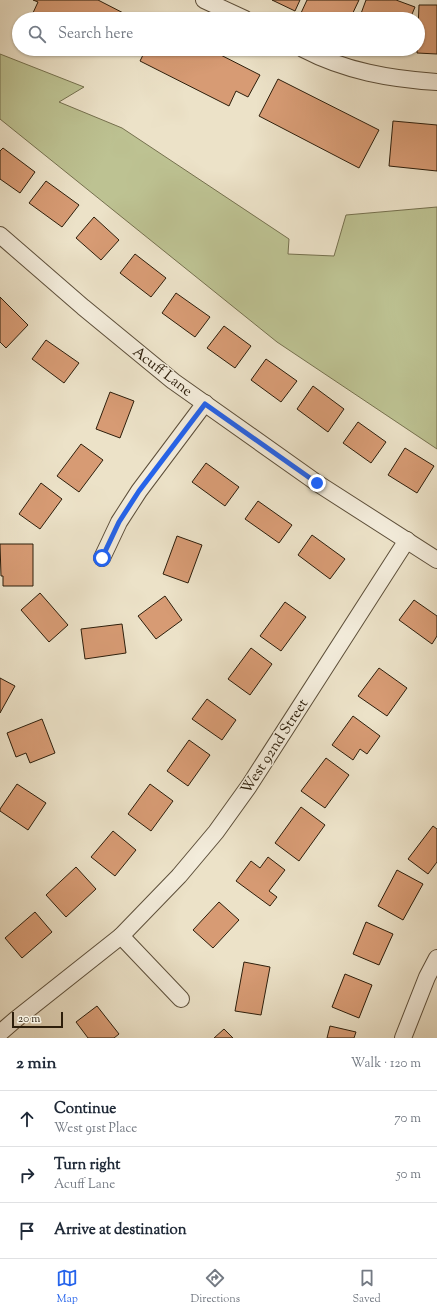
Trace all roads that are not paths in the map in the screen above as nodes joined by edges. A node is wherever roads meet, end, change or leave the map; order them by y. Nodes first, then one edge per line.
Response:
1 (204, 0) edge
2 (230, 12) edge
3 (318, 56) edge
4 (437, 82) edge
5 (0, 235) edge
6 (205, 404) junction
7 (407, 540) junction
8 (102, 558) dead end
9 (437, 560) edge
10 (121, 936) junction
11 (437, 958) edge
12 (181, 999) dead end
13 (0, 1033) edge
14 (404, 1038) edge

1 - 2 street
3 - 4 street
5 - 6 street, Acuff Lane
6 - 7 street, Acuff Lane
6 - 8 street
7 - 9 street, Acuff Lane
7 - 10 street, West 92nd Street
10 - 12 street
10 - 13 street, West 92nd Street
11 - 14 street

